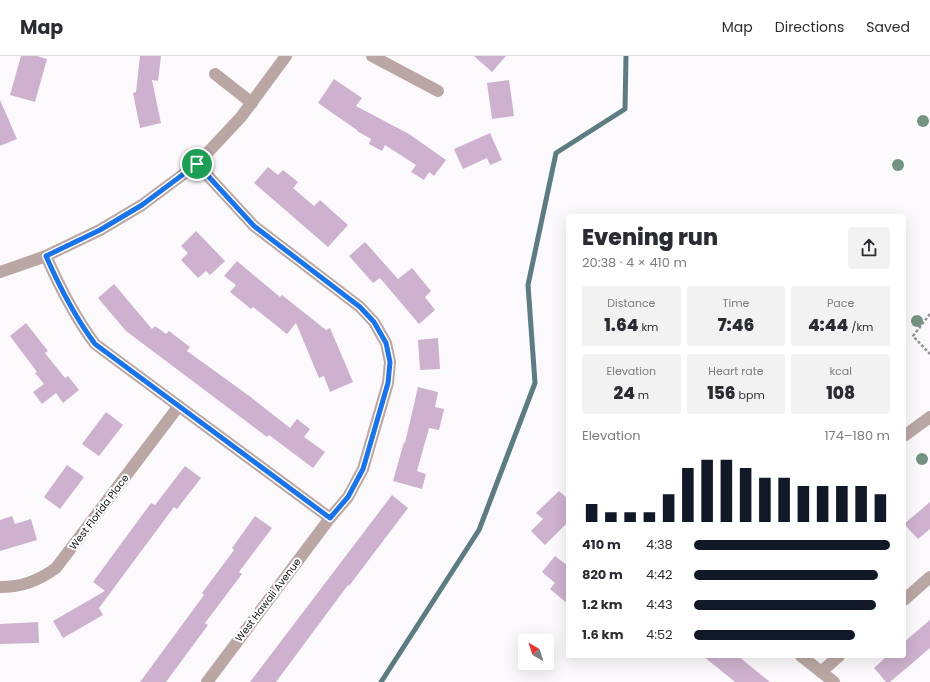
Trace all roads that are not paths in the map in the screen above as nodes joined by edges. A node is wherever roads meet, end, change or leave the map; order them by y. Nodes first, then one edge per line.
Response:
1 (286, 56) edge
2 (372, 56) edge
3 (215, 74) dead end
4 (438, 91) dead end
5 (252, 103) junction
6 (197, 164) junction
7 (46, 256) junction
8 (0, 272) edge
9 (178, 407) junction
10 (930, 417) edge
11 (906, 435) edge
12 (330, 518) junction
13 (930, 577) edge
14 (0, 587) edge
15 (906, 598) edge
16 (804, 658) edge
17 (837, 658) edge
18 (821, 672) junction
19 (207, 682) edge
20 (834, 682) edge

1 - 5 street
2 - 4 street
3 - 5 street
5 - 6 street
6 - 7 street
6 - 12 street, West Hawaii Avenue
7 - 8 street
7 - 9 street
9 - 12 street
9 - 14 street, West Florida Place
10 - 11 street
12 - 19 street, West Hawaii Avenue
13 - 15 street
16 - 18 street
17 - 18 street
18 - 20 street

